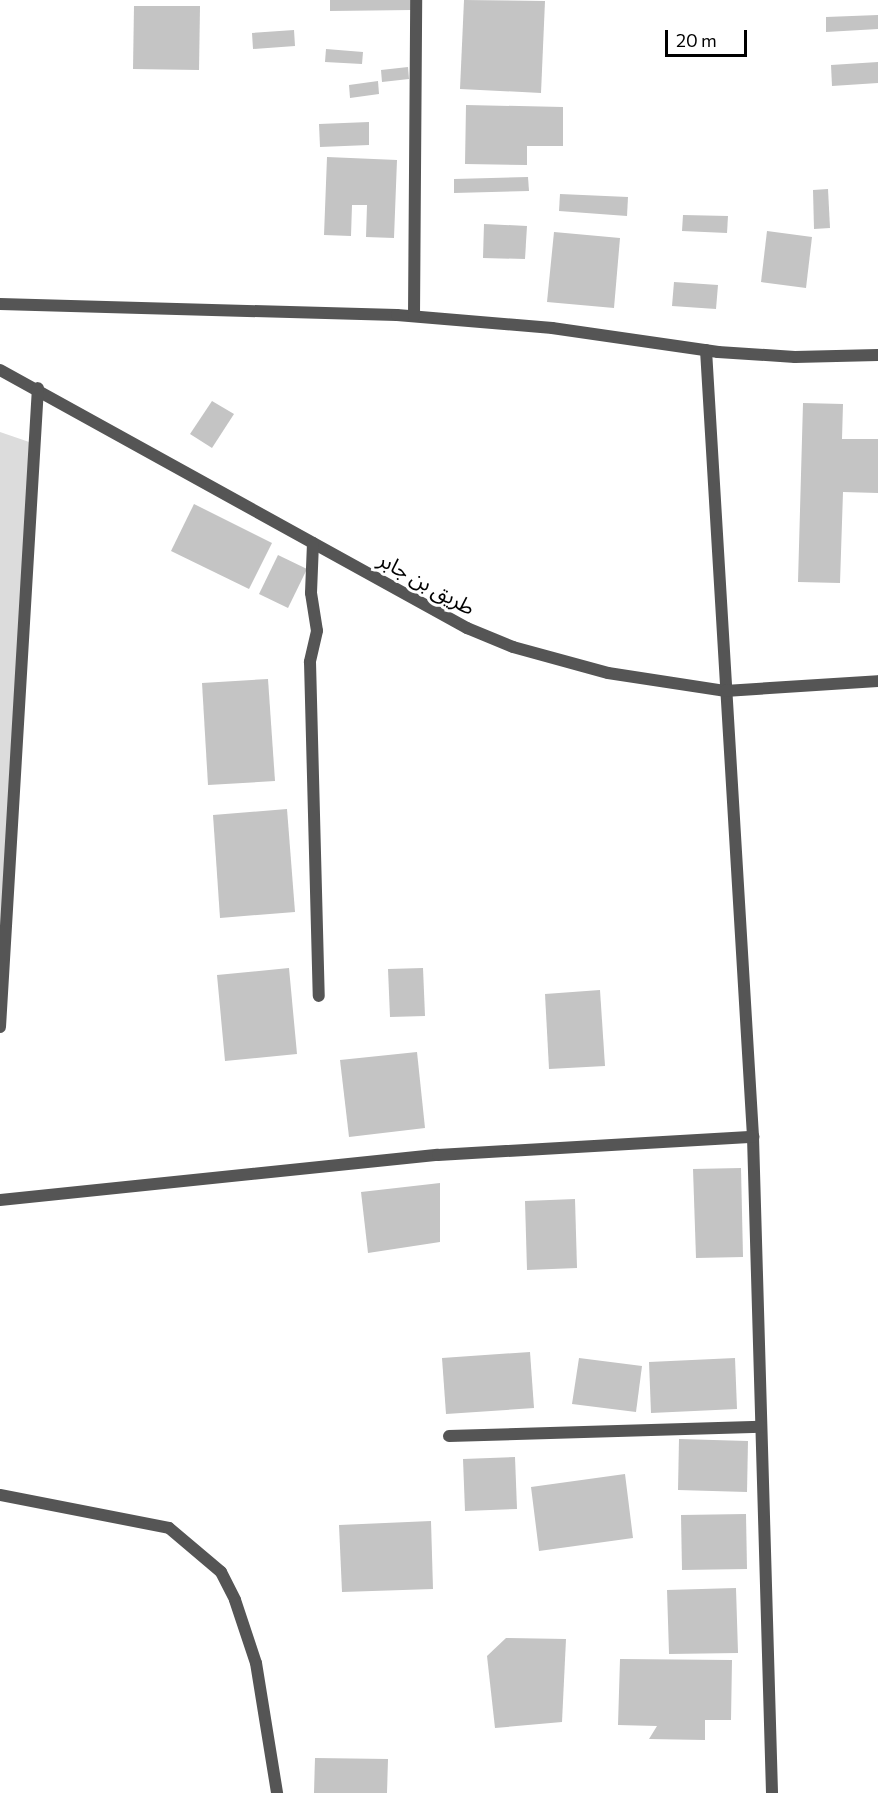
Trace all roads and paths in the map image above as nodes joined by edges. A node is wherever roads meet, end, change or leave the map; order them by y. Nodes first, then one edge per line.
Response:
1 (416, 0) edge
2 (0, 304) edge
3 (414, 316) junction
4 (706, 350) junction
5 (878, 355) edge
6 (0, 370) edge
7 (38, 388) junction
8 (313, 543) junction
9 (878, 681) edge
10 (725, 691) junction
11 (319, 996) dead end
12 (0, 1027) edge
13 (753, 1137) junction
14 (0, 1200) edge
15 (761, 1427) junction
16 (449, 1436) dead end
17 (0, 1495) edge
18 (277, 1793) edge
19 (772, 1793) edge

1 - 3 street
2 - 3 street
3 - 4 street
4 - 5 street
4 - 10 street
6 - 7 street, طريق بن جابر
7 - 8 street, طريق بن جابر
7 - 12 street
8 - 10 street, طريق بن جابر
8 - 11 street
9 - 10 street, طريق بن جابر
10 - 13 street
13 - 14 street
13 - 15 street
15 - 16 street
15 - 19 street
17 - 18 street

